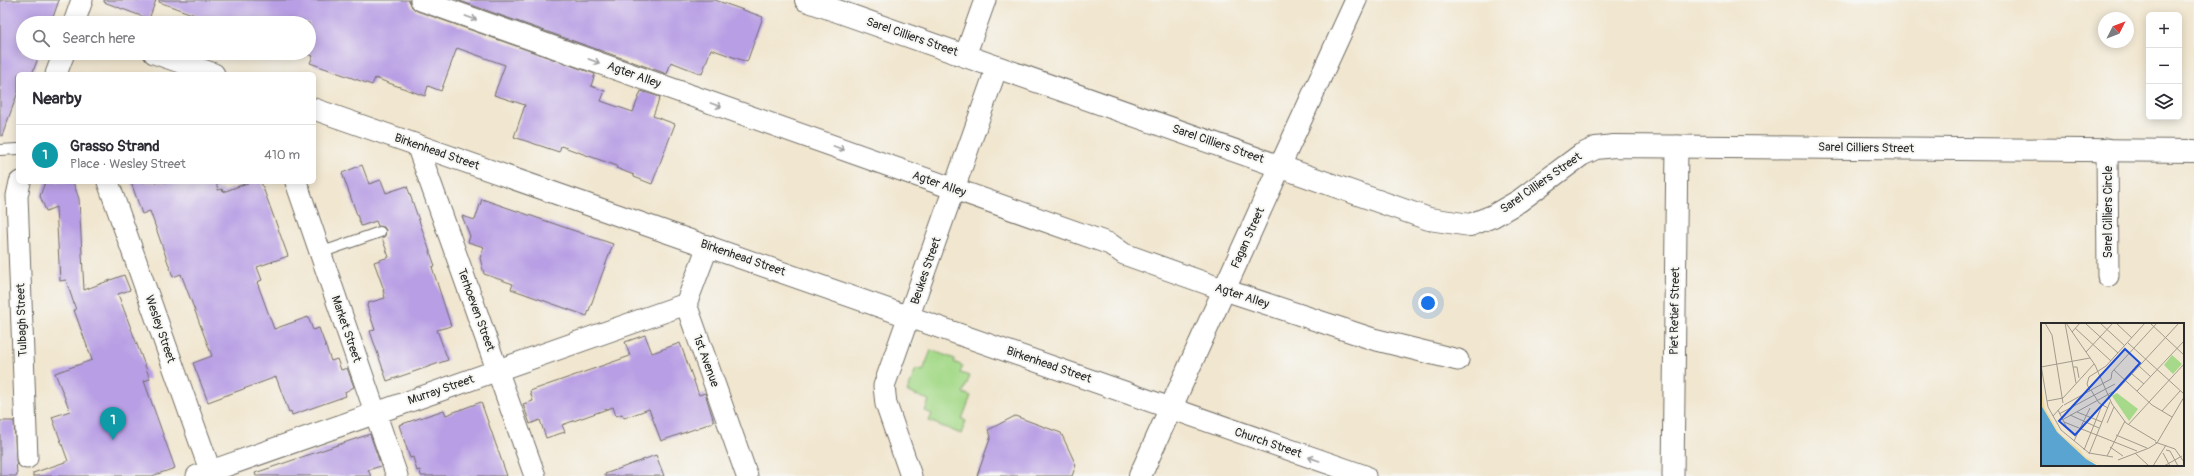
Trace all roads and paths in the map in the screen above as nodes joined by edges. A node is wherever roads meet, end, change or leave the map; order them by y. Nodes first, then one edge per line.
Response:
1 (82, 0) edge
2 (422, 0) edge
3 (806, 0) edge
4 (985, 0) edge
5 (1356, 0) edge
6 (76, 16) edge
7 (965, 56) junction
8 (61, 60) edge
9 (174, 60) edge
10 (997, 67) junction
11 (57, 72) edge
12 (208, 72) edge
13 (316, 110) edge
14 (417, 145) junction
15 (1677, 146) junction
16 (16, 149) edge
17 (2107, 149) junction
18 (0, 150) edge
19 (2194, 151) edge
20 (1280, 166) junction
21 (20, 184) edge
22 (109, 184) edge
23 (297, 184) edge
24 (954, 189) junction
25 (380, 232) dead end
26 (708, 246) junction
27 (320, 253) junction
28 (2108, 276) dead end
29 (1225, 290) junction
30 (686, 304) junction
31 (910, 317) junction
32 (1458, 360) dead end
33 (498, 370) junction
34 (1172, 409) junction
35 (375, 413) junction
36 (27, 458) dead end
37 (207, 474) edge
38 (397, 476) edge
39 (535, 476) edge
40 (747, 476) edge
41 (911, 476) edge
42 (1140, 476) edge
43 (1364, 476) edge
44 (1673, 476) edge

1 - 6 street
2 -> 24 street, Agter Alley
3 - 7 street, Sarel Cilliers Street
4 - 7 street
5 - 20 street, Fagan Street
7 - 10 street, Sarel Cilliers Street
8 - 11 street
9 - 12 street
10 - 20 street, Sarel Cilliers Street
10 - 24 street, Beukes Street
13 - 14 street, Birkenhead Street
14 - 26 street, Birkenhead Street
14 - 33 street, Terhoeven Street
15 - 17 street, Sarel Cilliers Street
15 - 20 street, Sarel Cilliers Street
15 - 44 street, Piet Retief Street
16 - 18 lane
17 - 19 street, Sarel Cilliers Street
17 - 28 street, Sarel Cilliers Circle
20 - 29 street, Fagan Street
21 - 36 street, Tulbagh Street
22 - 37 street, Wesley Street
23 - 27 street, Market Street
24 - 29 street, Agter Alley
24 - 31 street, Beukes Street
25 - 27 lane
26 - 30 street
26 - 31 street, Birkenhead Street
27 - 35 street, Market Street
29 - 32 street, Agter Alley
29 - 34 street, Fagan Street
30 - 33 street, Murray Street
30 - 40 street, 1st Avenue
31 - 34 street, Birkenhead Street
31 - 41 street, Beukes Street
33 - 35 street, Murray Street
33 - 39 street, Terhoeven Street
34 - 42 street, Fagan Street
43 -> 34 street, Church Street
35 - 37 street, Murray Street
35 - 38 street, Market Street

